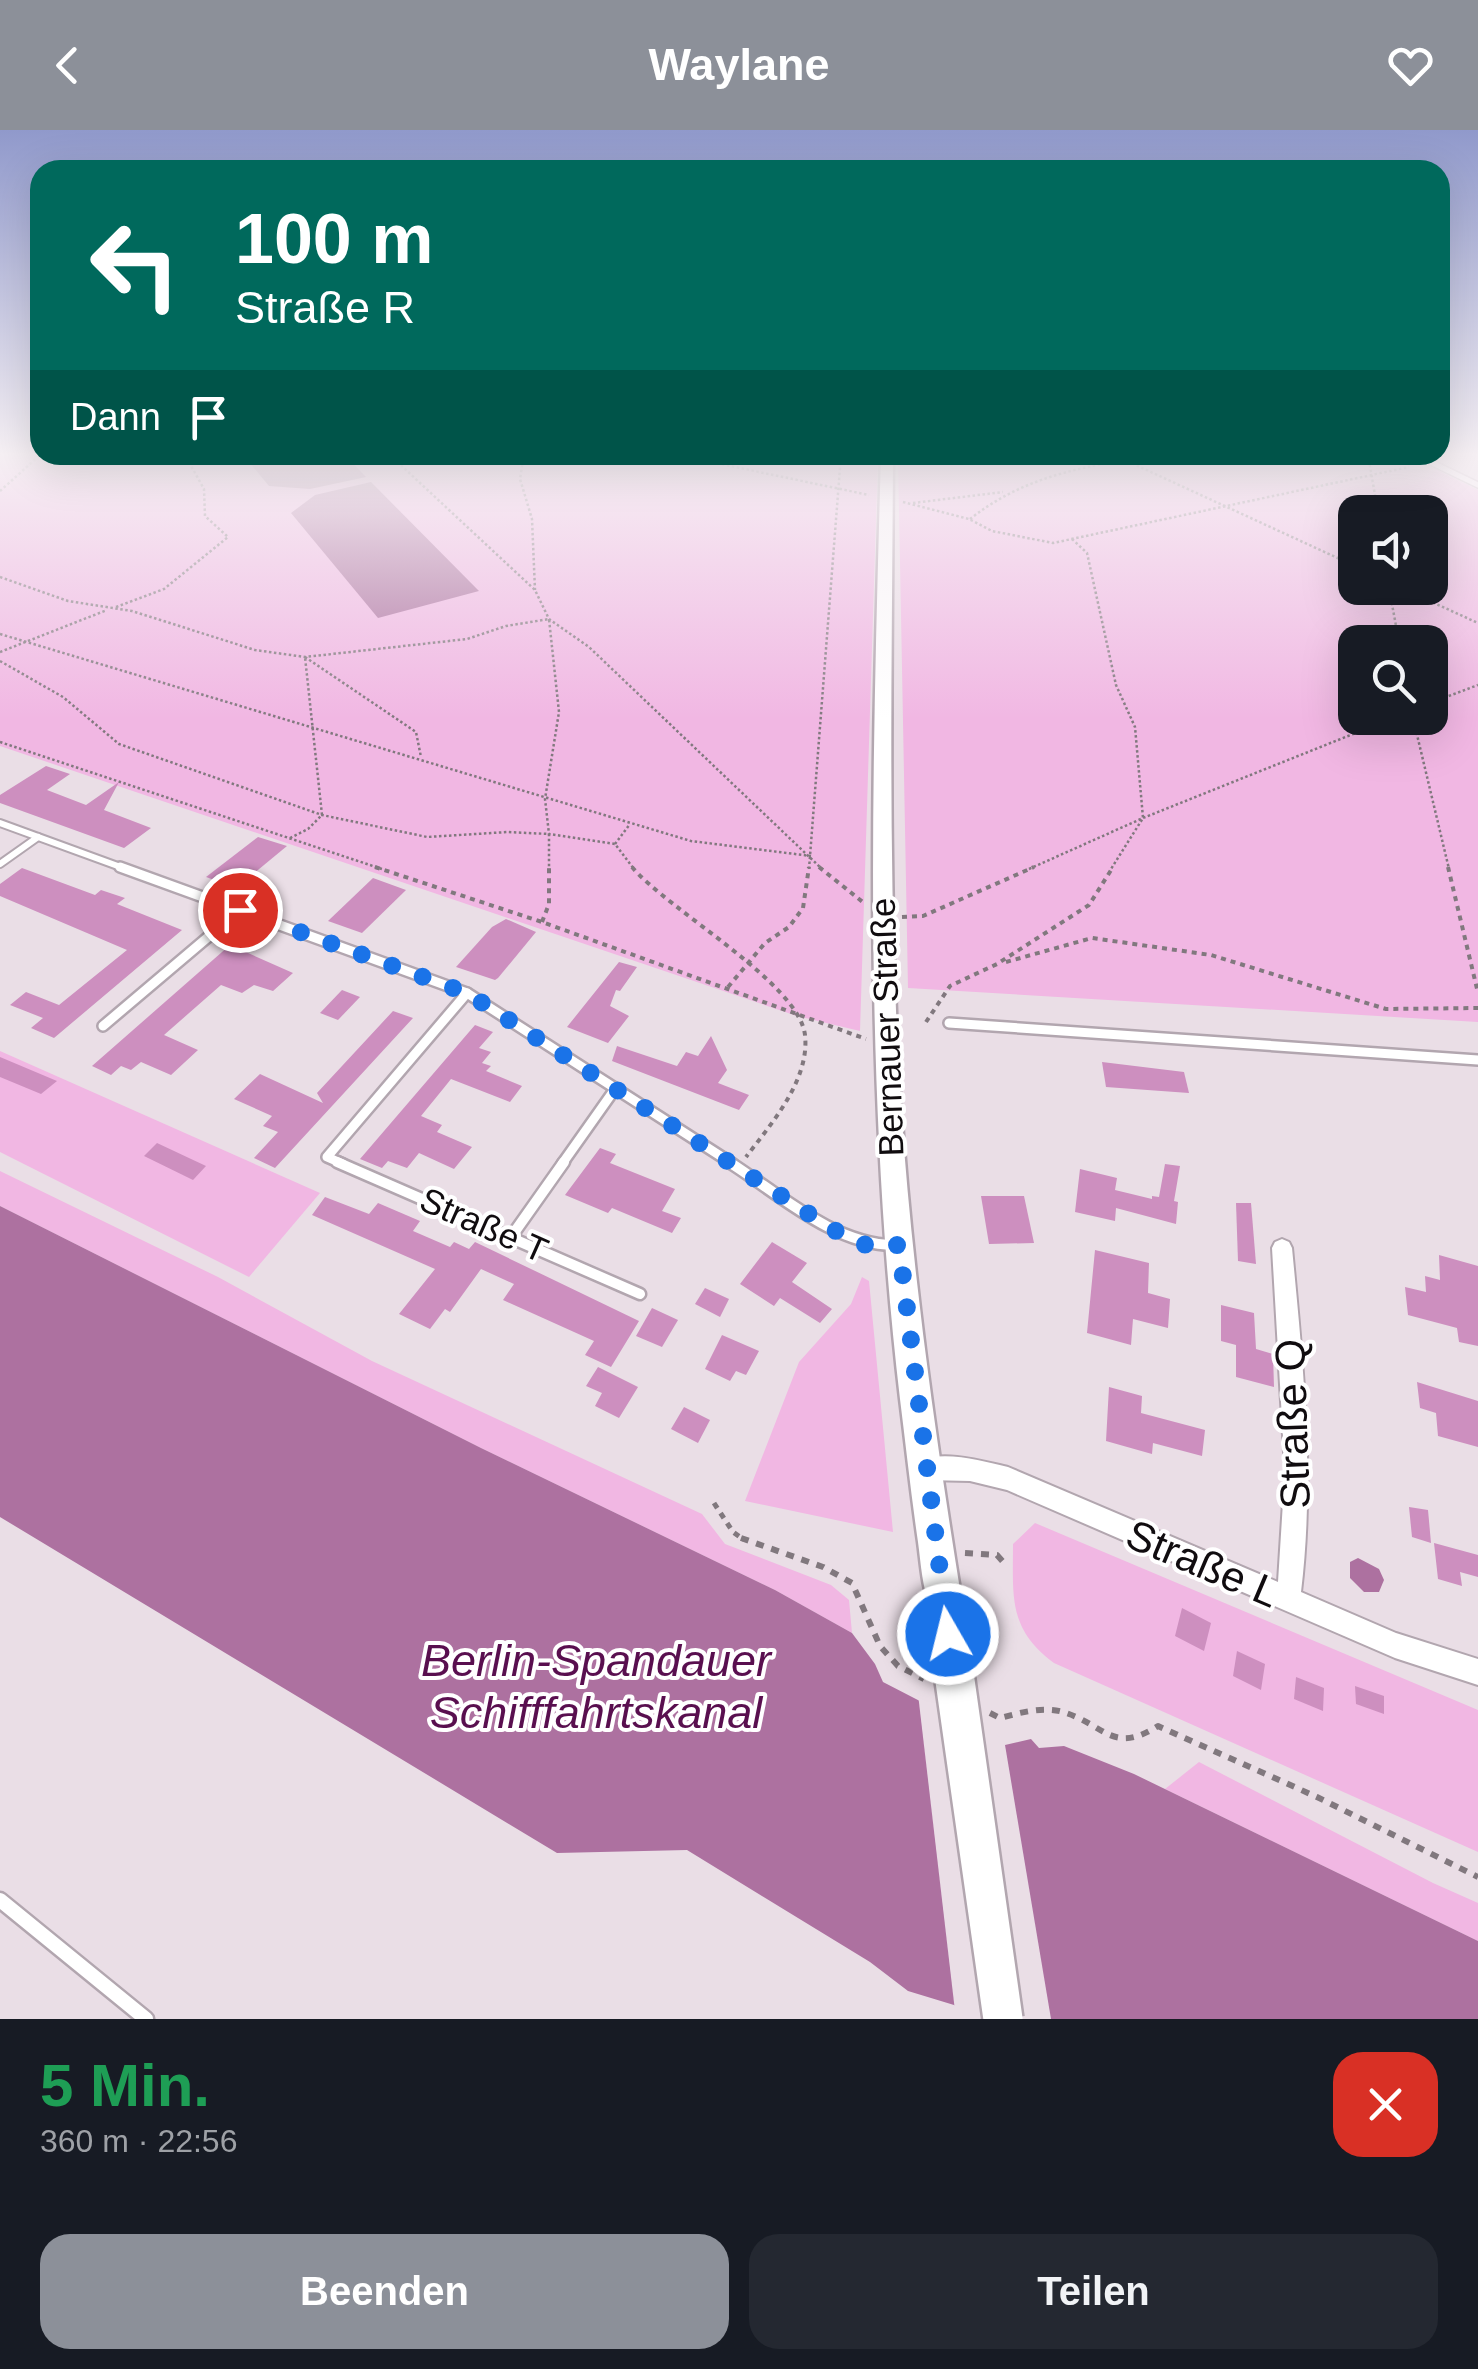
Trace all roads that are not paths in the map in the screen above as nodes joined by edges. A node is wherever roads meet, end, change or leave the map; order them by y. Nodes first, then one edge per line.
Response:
1 (886, 543) edge
2 (0, 823) edge
3 (38, 837) junction
4 (0, 864) edge
5 (240, 910) junction
6 (467, 993) junction
7 (949, 1024) dead end
8 (104, 1026) dead end
9 (1478, 1060) edge
10 (615, 1089) junction
11 (512, 1238) junction
12 (899, 1245) junction
13 (1282, 1248) dead end
14 (640, 1294) dead end
15 (926, 1470) junction
16 (1288, 1599) junction
17 (1478, 1672) edge
18 (0, 1900) edge
19 (146, 2019) edge
20 (1003, 2019) edge

1 - 12 main road, Bernauer Straße
2 - 3 lane
3 - 4 lane
3 - 5 lane
5 - 6 lane
5 - 8 lane
6 - 10 lane
6 - 11 lane, Straße T
7 - 9 lane
10 - 11 lane
10 - 12 lane
11 - 14 lane, Straße T
12 - 15 main road, Bernauer Straße
13 - 16 street, Straße Q
15 - 16 street, Straße L
15 - 20 main road, Bernauer Straße, bridge
16 - 17 street, Straße L
18 - 19 lane

